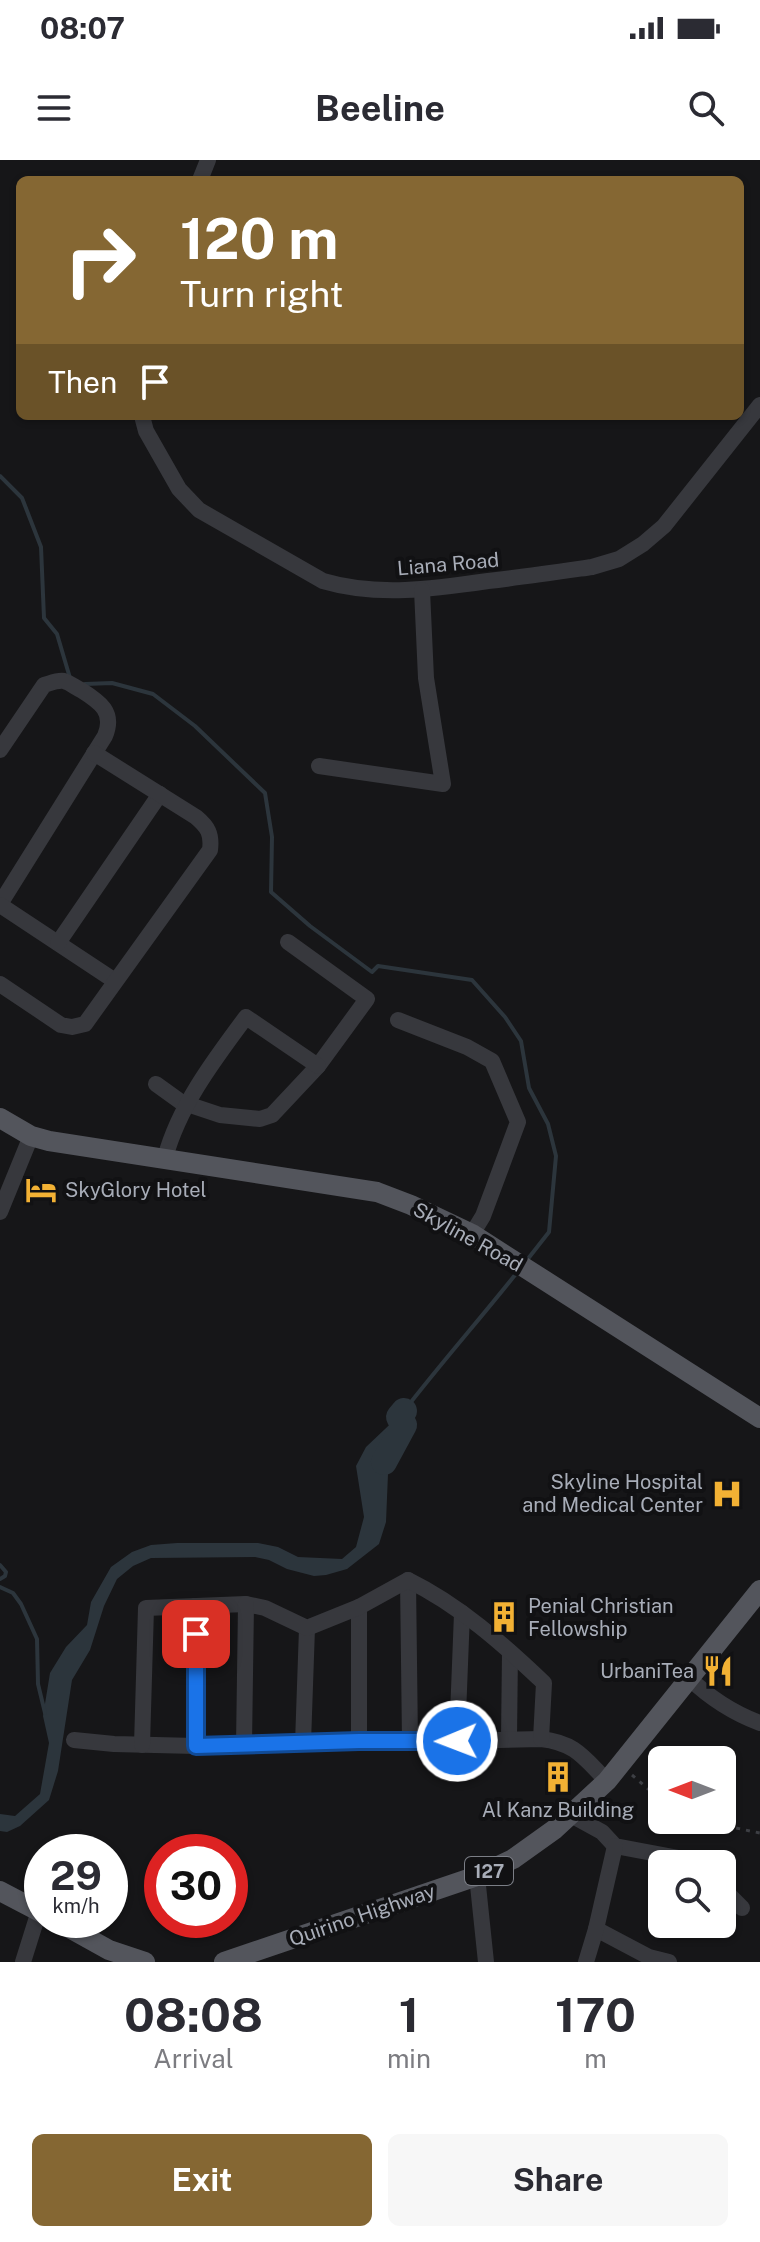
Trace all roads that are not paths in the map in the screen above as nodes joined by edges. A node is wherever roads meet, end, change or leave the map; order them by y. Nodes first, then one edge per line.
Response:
1 (760, 405) edge
2 (143, 420) edge
3 (422, 590) junction
4 (0, 750) edge
5 (94, 753) junction
6 (319, 766) dead end
7 (160, 794) junction
8 (0, 904) edge
9 (288, 942) dead end
10 (58, 943) junction
11 (115, 981) junction
12 (0, 984) edge
13 (398, 1020) dead end
14 (318, 1066) junction
15 (156, 1084) dead end
16 (188, 1104) junction
17 (0, 1118) edge
18 (31, 1136) junction
19 (165, 1158) junction
20 (8, 1174) edge
21 (0, 1212) edge
22 (472, 1234) junction
23 (760, 1418) edge
24 (408, 1580) junction
25 (760, 1590) edge
26 (246, 1604) junction
27 (195, 1606) junction
28 (359, 1607) junction
29 (462, 1613) junction
30 (307, 1628) junction
31 (510, 1652) junction
32 (689, 1678) junction
33 (760, 1723) edge
34 (509, 1738) junction
35 (541, 1739) junction
36 (74, 1740) dead end
37 (359, 1741) junction
38 (457, 1741) junction
39 (410, 1742) junction
40 (303, 1743) junction
41 (142, 1745) junction
42 (244, 1745) junction
43 (196, 1746) junction
44 (607, 1781) junction
45 (571, 1815) junction
46 (615, 1846) junction
47 (648, 1852) edge
48 (477, 1876) junction
49 (0, 1891) edge
50 (736, 1902) edge
51 (24, 1904) edge
52 (742, 1908) dead end
53 (596, 1929) junction
54 (34, 1938) edge
55 (87, 1938) edge
56 (649, 1959) edge
57 (23, 1962) edge
58 (145, 1962) edge
59 (224, 1962) edge
60 (486, 1962) edge
61 (586, 1962) edge
62 (669, 1962) edge

1 - 3 street, Liana Road
2 - 3 street, Liana Road
3 - 6 street
4 - 5 street
5 - 7 street
5 - 8 street
7 - 10 street
7 - 11 street
8 - 10 street
9 - 14 street
10 - 11 street
11 - 12 street
13 - 22 street
14 - 16 street
14 - 16 street
15 - 16 street
16 - 19 street
17 - 18 main road, Skyline Road
18 - 19 main road, Skyline Road
18 - 20 street
19 - 22 main road, Skyline Road
20 - 21 street
22 - 23 main road, Skyline Road
24 - 28 street
24 - 29 street
24 - 39 street
25 - 32 main road, Quirino Highway / 127
26 - 27 street
26 - 30 street
26 - 42 street
27 - 41 street
27 - 43 street
28 - 30 street
28 - 37 street
29 - 31 street
29 - 38 street
30 - 40 street
31 - 34 street
31 - 35 street
32 - 33 street
32 - 44 main road, Quirino Highway / 127
34 - 35 street
34 - 38 street
35 - 44 street
36 - 41 street
37 - 39 street
37 - 40 street
38 - 39 street
40 - 42 street
41 - 43 street
42 - 43 street
44 - 45 main road, Quirino Highway / 127
45 - 46 street
45 - 48 main road, Quirino Highway / 127
46 - 47 street
46 - 53 street
48 - 59 main road, Quirino Highway / 127
48 - 60 street
49 - 51 main road
50 - 52 street
53 - 56 street
53 - 61 street
54 - 57 street
55 - 58 main road
56 - 62 street

